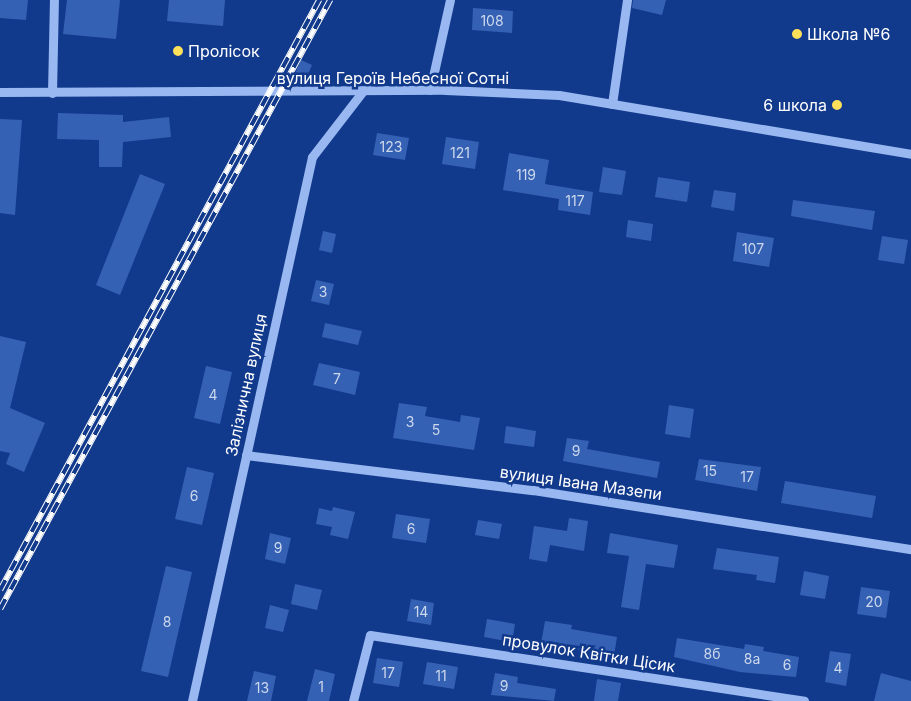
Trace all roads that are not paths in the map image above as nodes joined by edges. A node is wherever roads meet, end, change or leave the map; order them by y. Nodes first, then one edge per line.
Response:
1 (54, 0) edge
2 (450, 0) edge
3 (627, 0) edge
4 (430, 90) junction
5 (363, 91) junction
6 (0, 92) edge
7 (52, 92) junction
8 (612, 104) junction
9 (911, 154) edge
10 (246, 455) junction
11 (911, 549) edge
12 (192, 701) edge
13 (353, 701) edge
14 (804, 701) edge

1 - 7 street
2 - 4 street
3 - 8 street
4 - 5 street, вулиця Героїв Небесної Сотні
4 - 8 street, вулиця Героїв Небесної Сотні
5 - 7 street, вулиця Героїв Небесної Сотні
5 - 10 street, Залізнична вулиця
6 - 7 street, вулиця Героїв Небесної Сотні
8 - 9 street, вулиця Героїв Небесної Сотні
10 - 11 street, вулиця Івана Мазепи
10 - 12 street, Залізнична вулиця
13 - 14 street, провулок Квітки Цісик

